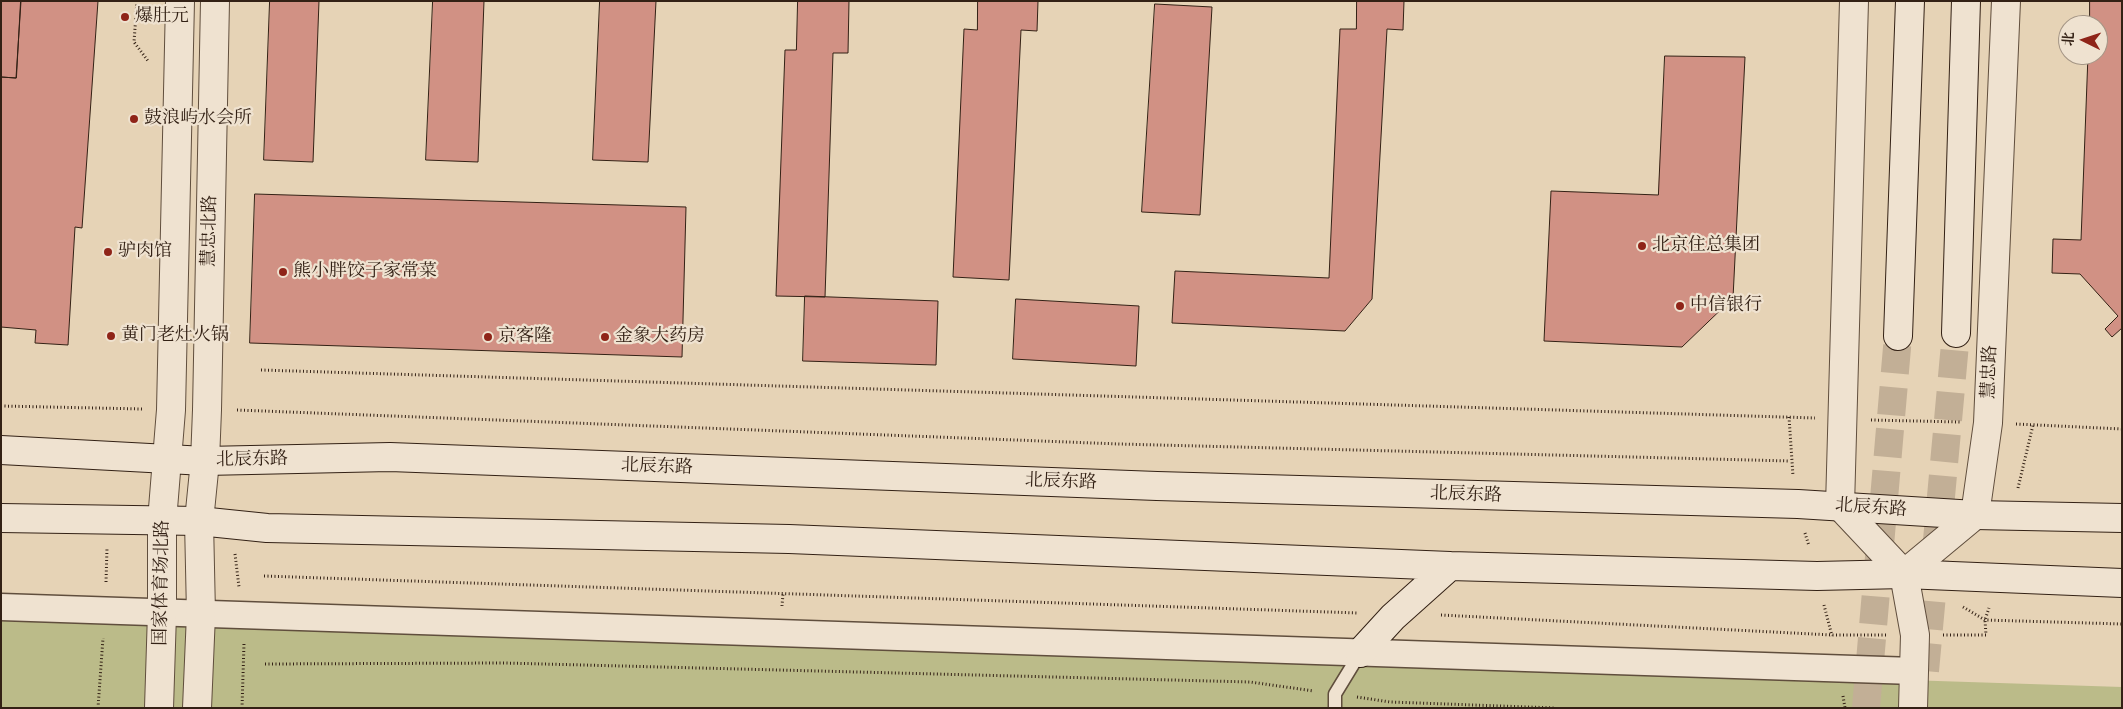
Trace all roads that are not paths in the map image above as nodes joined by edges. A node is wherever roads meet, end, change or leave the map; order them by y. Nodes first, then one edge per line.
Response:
1 (180, 1) edge
2 (214, 1) edge
3 (1854, 1) edge
4 (1910, 1) edge
5 (1966, 1) edge
6 (2006, 1) edge
7 (1956, 334) tunnel mouth
8 (1898, 336) tunnel mouth
9 (1, 450) edge
10 (167, 459) junction
11 (205, 461) junction
12 (1840, 506) junction
13 (1975, 515) junction
14 (1, 518) edge
15 (2122, 518) edge
16 (162, 521) junction
17 (199, 521) junction
18 (1450, 566) junction
19 (1904, 574) junction
20 (2122, 583) edge
21 (1, 607) edge
22 (162, 613) junction
23 (201, 614) junction
24 (1360, 653) junction
25 (1914, 671) junction
26 (159, 708) edge
27 (197, 708) edge
28 (1334, 708) edge
29 (1913, 708) edge

1 - 10 main road, 慧忠北路
2 - 11 main road, 慧忠北路
3 - 12 main road
4 - 8 main road
5 - 7 main road
6 - 13 main road, 慧忠路
9 - 10 main road, 北辰东路
10 - 11 main road, 北辰东路
10 - 16 main road, 国家体育场北路
11 - 12 main road, 北辰东路
11 - 17 main road, 国家体育场北路
12 - 13 main road, 北辰东路
12 - 19 main road
13 - 15 main road, 北辰东路
13 - 19 main road
14 - 16 main road
16 - 17 main road
16 - 22 main road, 国家体育场北路
17 - 18 main road
17 - 23 main road, 国家体育场北路
18 - 19 main road
18 - 24 main road
19 - 20 main road
19 - 25 main road
21 - 22 street
22 - 23 street
22 - 26 main road, 国家体育场北路
23 - 24 street
23 - 27 main road, 国家体育场北路
24 - 25 street
24 - 28 lane
25 - 29 main road

